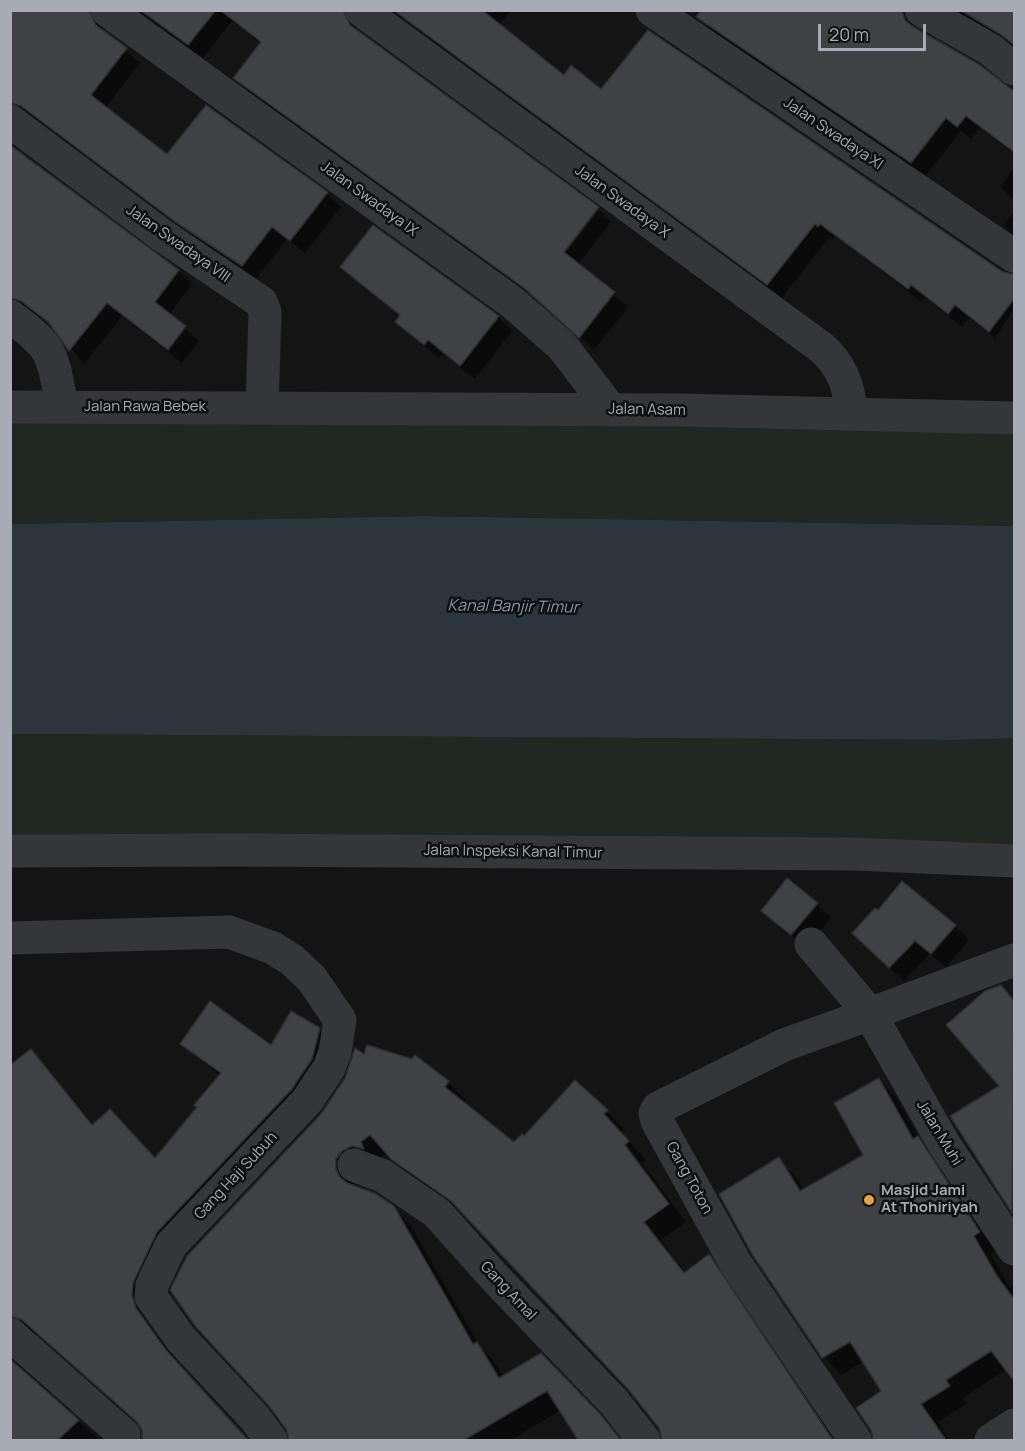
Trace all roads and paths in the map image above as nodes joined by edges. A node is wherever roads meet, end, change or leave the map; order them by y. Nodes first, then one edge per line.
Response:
1 (107, 10) edge
2 (361, 10) edge
3 (921, 10) edge
4 (663, 18) edge
5 (1014, 69) edge
6 (10, 122) edge
7 (1014, 256) edge
8 (10, 316) edge
9 (10, 407) edge
10 (62, 407) junction
11 (271, 407) junction
12 (611, 410) junction
13 (851, 414) junction
14 (1014, 418) edge
15 (10, 851) edge
16 (1014, 861) edge
17 (10, 938) edge
18 (811, 944) dead end
19 (1014, 960) edge
20 (870, 1014) junction
21 (354, 1165) dead end
22 (1014, 1249) edge
23 (10, 1334) edge
24 (1014, 1425) edge
25 (123, 1440) edge
26 (271, 1440) edge
27 (644, 1440) edge
28 (855, 1440) edge
29 (991, 1440) edge

1 - 12 street, Jalan Swadaya IX
2 - 13 street, Jalan Swadaya X
3 - 5 street
4 - 7 street, Jalan Swadaya XI
6 - 11 street, Jalan Swadaya VIII
8 - 10 street
9 - 10 street, Jalan Rawa Bebek
10 - 11 street, Jalan Rawa Bebek
11 - 12 street, Jalan Asam
12 - 13 street, Jalan Asam
13 - 14 street, Jalan Asam
15 - 16 street, Jalan Inspeksi Kanal Timur
17 - 26 street, Gang Haji Subuh
18 - 20 street, Jalan Muhi
19 - 20 street
20 - 22 street, Jalan Muhi
20 - 28 street, Gang Toton
21 - 27 street, Gang Amal
23 - 25 street
24 - 29 street

